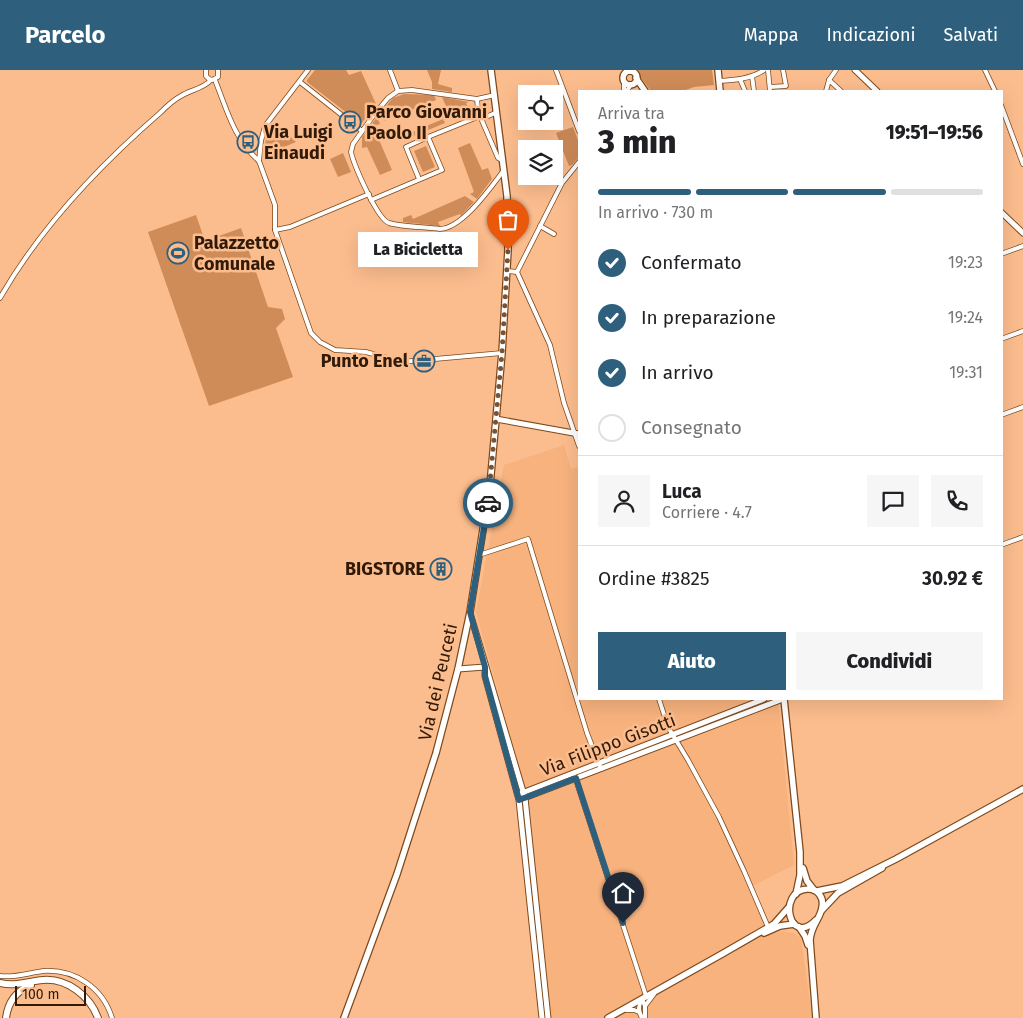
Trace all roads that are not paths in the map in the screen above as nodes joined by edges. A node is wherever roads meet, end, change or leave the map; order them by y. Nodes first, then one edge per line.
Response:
1 (206, 70) edge
2 (218, 70) edge
3 (308, 70) edge
4 (390, 70) edge
5 (491, 70) edge
6 (556, 70) edge
7 (621, 70) edge
8 (718, 70) edge
9 (766, 70) edge
10 (783, 70) edge
11 (836, 70) edge
12 (865, 70) edge
13 (985, 70) edge
14 (631, 71) edge
15 (857, 72) edge
16 (752, 76) junction
17 (740, 79) junction
18 (213, 80) junction
19 (623, 80) junction
20 (829, 80) junction
21 (719, 81) junction
22 (300, 82) junction
23 (633, 82) junction
24 (770, 89) edge
25 (625, 90) edge
26 (626, 90) edge
27 (643, 90) edge
28 (720, 90) edge
29 (745, 90) edge
30 (754, 90) edge
31 (826, 90) edge
32 (840, 90) edge
33 (876, 90) edge
34 (995, 90) edge
35 (398, 91) junction
36 (495, 95) junction
37 (477, 99) junction
38 (1003, 110) edge
39 (497, 112) junction
40 (481, 117) junction
41 (578, 128) edge
42 (362, 131) junction
43 (428, 138) junction
44 (259, 161) junction
45 (503, 161) junction
46 (578, 163) edge
47 (1023, 164) edge
48 (504, 170) junction
49 (420, 180) junction
50 (369, 194) junction
51 (372, 200) junction
52 (1003, 214) edge
53 (540, 226) junction
54 (275, 230) junction
55 (1023, 233) edge
56 (554, 234) dead end
57 (1023, 246) edge
58 (1003, 253) edge
59 (508, 271) junction
60 (517, 272) junction
61 (0, 298) edge
62 (1023, 331) edge
63 (1003, 338) edge
64 (502, 353) junction
65 (1023, 407) edge
66 (1003, 414) edge
67 (496, 419) junction
68 (576, 433) edge
69 (1023, 536) edge
70 (1003, 544) edge
71 (479, 555) junction
72 (470, 612) junction
73 (485, 667) junction
74 (458, 669) junction
75 (659, 700) edge
76 (761, 700) edge
77 (780, 700) edge
78 (783, 700) edge
79 (672, 735) junction
80 (676, 740) junction
81 (599, 763) junction
82 (601, 769) junction
83 (575, 775) junction
84 (1023, 789) edge
85 (522, 795) junction
86 (800, 852) junction
87 (896, 859) junction
88 (815, 891) junction
89 (796, 894) junction
90 (789, 907) junction
91 (822, 910) junction
92 (816, 920) junction
93 (797, 926) junction
94 (768, 927) junction
95 (722, 954) junction
96 (811, 959) junction
97 (0, 976) edge
98 (51, 981) junction
99 (0, 983) edge
100 (656, 991) junction
101 (644, 998) junction
102 (645, 1006) junction
103 (618, 1012) junction
104 (639, 1012) junction
105 (6, 1018) edge
106 (98, 1018) edge
107 (112, 1018) edge
108 (344, 1018) edge
109 (542, 1018) edge
110 (548, 1018) edge
111 (608, 1018) edge
112 (644, 1018) edge
113 (816, 1018) edge

1 - 18 street
2 - 18 street
3 - 22 street
4 - 35 street
5 - 36 main road, Via dei Peuceti
6 - 41 street
7 - 19 main road
8 - 21 main road
9 - 16 street
9 - 24 street
10 - 24 street
11 - 20 street
12 - 15 street
13 - 34 street
14 - 19 main road
14 - 23 main road
15 - 33 street
16 - 17 street
16 - 30 street
17 - 21 street
17 - 29 street
18 - 44 street
18 - 61 street
19 - 23 main road
19 - 25 street
20 - 31 street
20 - 32 street
21 - 28 main road
22 - 42 street
22 - 44 street
23 - 26 street
23 - 27 main road
35 - 37 street
35 - 42 street
36 - 37 street
36 - 39 main road, Via dei Peuceti
37 - 40 street
38 - 47 street
39 - 40 street
39 - 45 main road, Via dei Peuceti
40 - 43 street
40 - 45 street
42 - 50 street
43 - 49 street
43 - 49 street
44 - 54 street
45 - 48 main road, Via dei Peuceti
46 - 53 street
48 - 51 street
48 - 59 main road, Via dei Peuceti
49 - 51 street
50 - 51 street
50 - 54 street
52 - 55 street
53 - 56 street
53 - 60 street
54 - 64 street
57 - 58 street
59 - 60 street
59 - 64 main road, Via dei Peuceti
60 - 68 street
62 - 63 street
64 - 67 main road, Via dei Peuceti
65 - 66 street
67 - 68 street
67 - 71 main road, Via dei Peuceti
69 - 70 street
71 - 72 main road, Via dei Peuceti
71 - 81 street
72 - 73 street
72 - 74 main road, Via dei Peuceti
73 - 74 street
73 - 85 street
74 - 108 main road, Via dei Peuceti
75 - 79 street
76 - 79 street, Via Filippo Gisotti
77 - 80 street, Via Filippo Gisotti
78 - 86 main road
79 - 80 street
79 - 81 street, Via Filippo Gisotti
80 - 82 street, Via Filippo Gisotti
80 - 94 street
81 - 82 street
81 - 83 street, Via Filippo Gisotti
82 - 83 street, Via Filippo Gisotti
83 - 85 street, Via Filippo Gisotti
83 - 101 street
84 - 87 main road
85 - 109 street
85 - 110 street
86 - 88 main road
86 - 89 main road
87 - 88 main road
87 - 91 main road
88 - 89 main road
88 - 91 main road
89 - 90 main road
90 - 93 main road
90 - 94 main road
91 - 92 main road
92 - 93 main road
92 - 96 main road
93 - 95 main road
93 - 96 main road
94 - 95 main road
95 - 100 main road
96 - 113 main road
97 - 107 street
98 - 99 highway
98 - 105 highway
98 - 106 highway
100 - 101 main road
100 - 102 street
101 - 102 street
101 - 103 main road
101 - 104 street
102 - 112 street
103 - 104 street
103 - 111 main road
104 - 112 street

